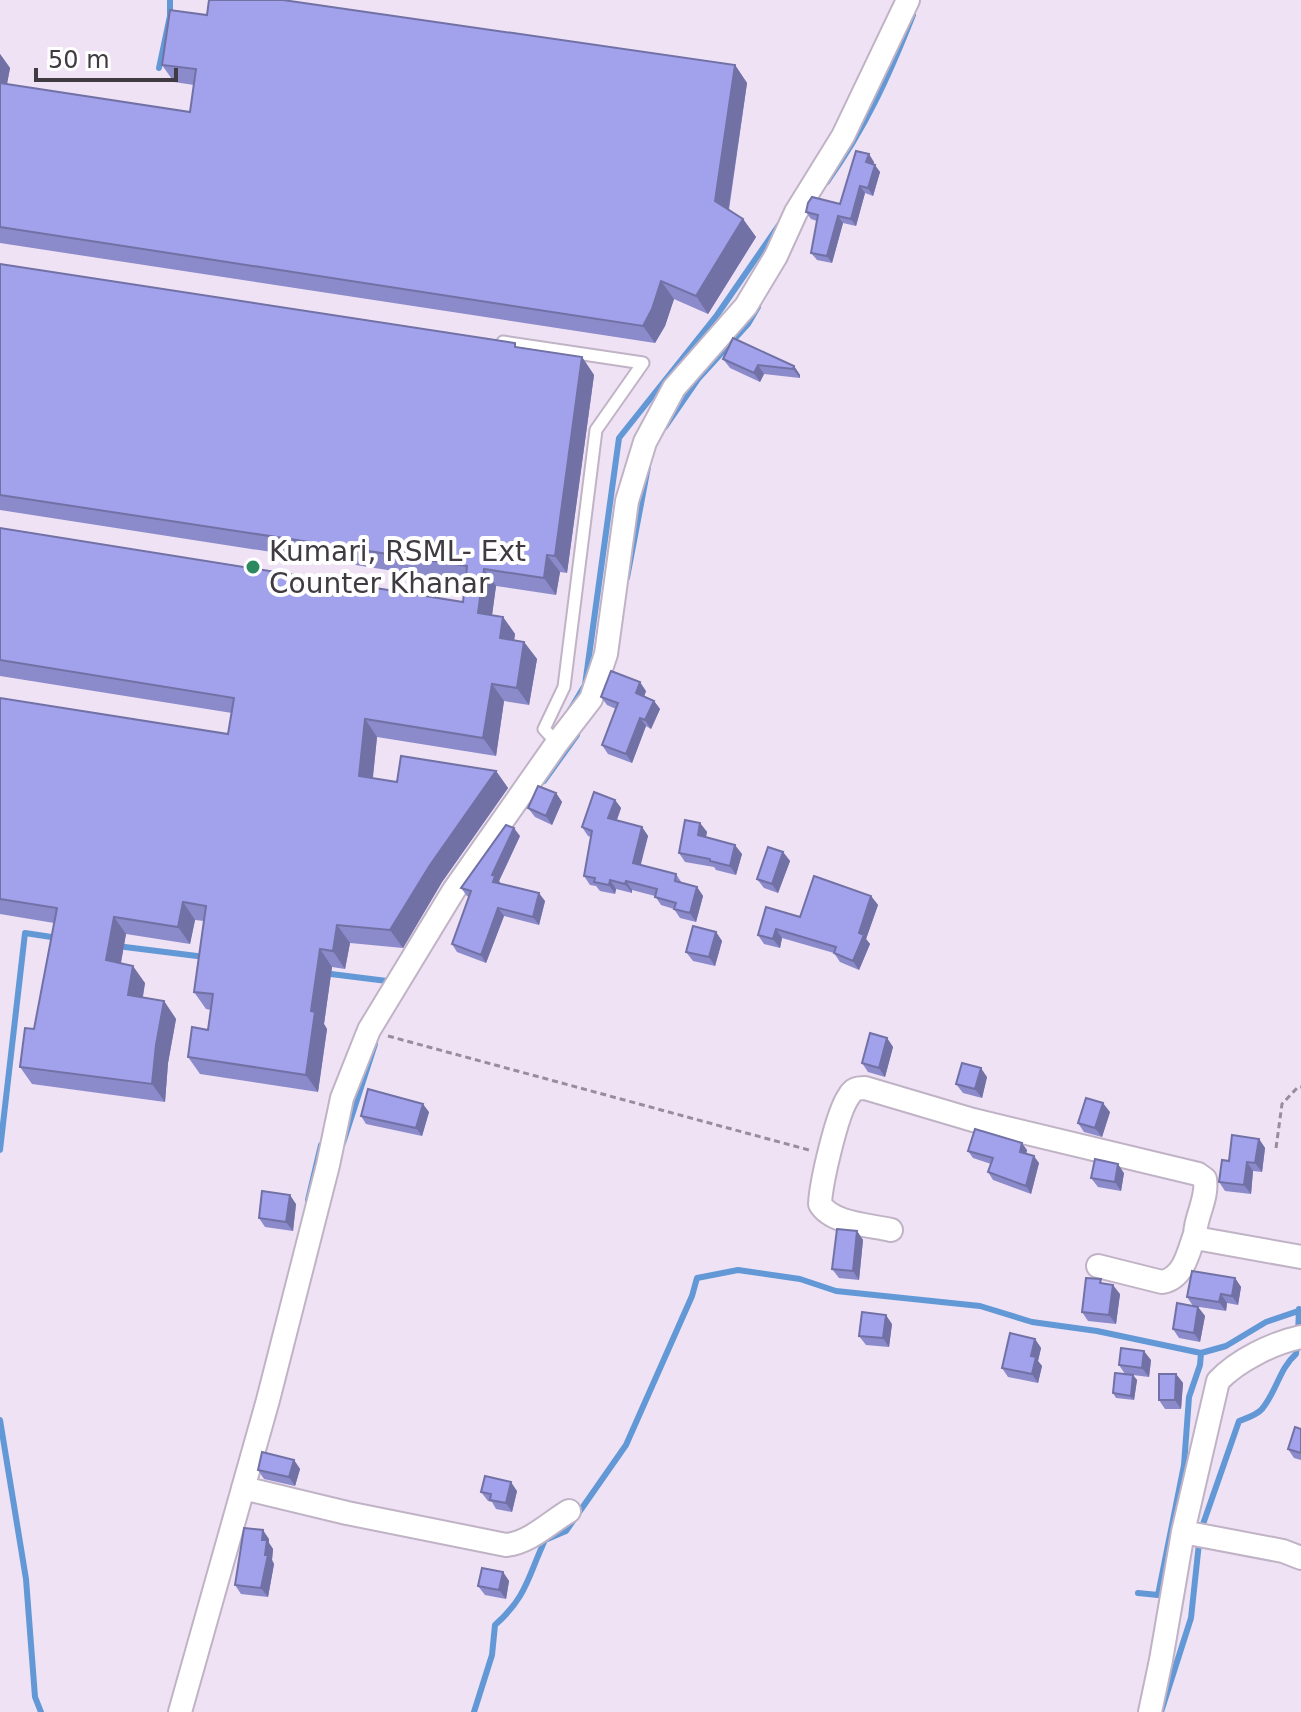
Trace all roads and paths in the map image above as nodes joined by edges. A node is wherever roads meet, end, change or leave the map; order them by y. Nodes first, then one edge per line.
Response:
1 (908, 0) edge
2 (486, 339) edge
3 (551, 736) junction
4 (369, 1030) junction
5 (1301, 1087) edge
6 (1276, 1148) dead end
7 (830, 1154) junction
8 (891, 1230) dead end
9 (1195, 1234) junction
10 (1301, 1257) edge
11 (1098, 1266) dead end
12 (1301, 1337) edge
13 (243, 1488) junction
14 (569, 1511) dead end
15 (1183, 1532) junction
16 (1301, 1558) edge
17 (180, 1712) edge
18 (1150, 1712) edge

1 - 3 street
2 - 3 lane
3 - 4 street
4 - 7 path
4 - 13 street
5 - 6 path
7 - 8 street
7 - 9 street
9 - 10 street
9 - 11 street
12 - 15 street
13 - 14 street
13 - 17 street
15 - 16 street
15 - 18 street

